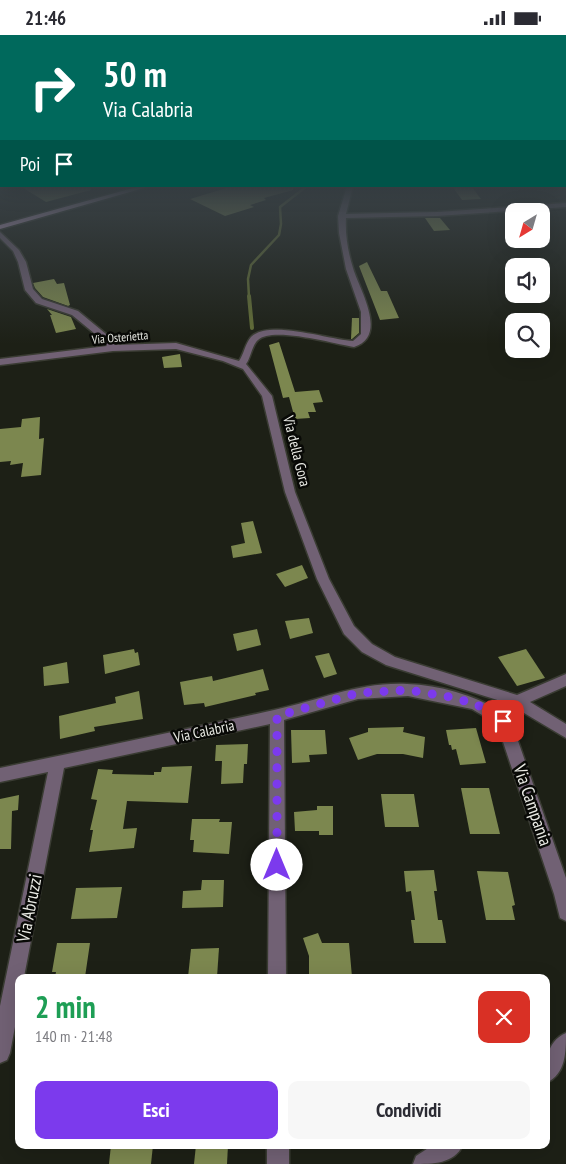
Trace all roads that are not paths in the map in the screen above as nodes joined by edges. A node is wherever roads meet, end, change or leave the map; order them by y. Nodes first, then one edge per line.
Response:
1 (5, 239) edge
2 (345, 239) edge
3 (113, 349) junction
4 (0, 362) edge
5 (241, 365) junction
6 (412, 667) junction
7 (566, 680) edge
8 (408, 690) junction
9 (517, 701) junction
10 (277, 716) junction
11 (503, 721) junction
12 (566, 732) edge
13 (58, 762) junction
14 (0, 775) edge
15 (566, 912) edge
16 (16, 974) edge
17 (277, 974) edge
18 (15, 978) edge
19 (566, 1043) edge
20 (0, 1053) edge
21 (550, 1067) edge
22 (278, 1149) edge
23 (446, 1149) edge
24 (278, 1164) edge
25 (424, 1164) edge

1 - 3 street
2 - 5 street
3 - 4 street, Via Osterietta
3 - 5 street, Via Osterietta
5 - 6 street, Via della Gora
6 - 8 street
6 - 9 street, Via della Gora
7 - 9 street
8 - 10 street, Via Calabria
8 - 11 street, Via Calabria
9 - 11 street
9 - 12 street, Via della Gora
10 - 13 street, Via Calabria
10 - 17 street
11 - 15 street, Via Campania
13 - 14 street, Via Calabria
13 - 16 street, Via Abruzzi
18 - 20 street, Via Abruzzi
19 - 21 street
22 - 24 street
23 - 25 street

